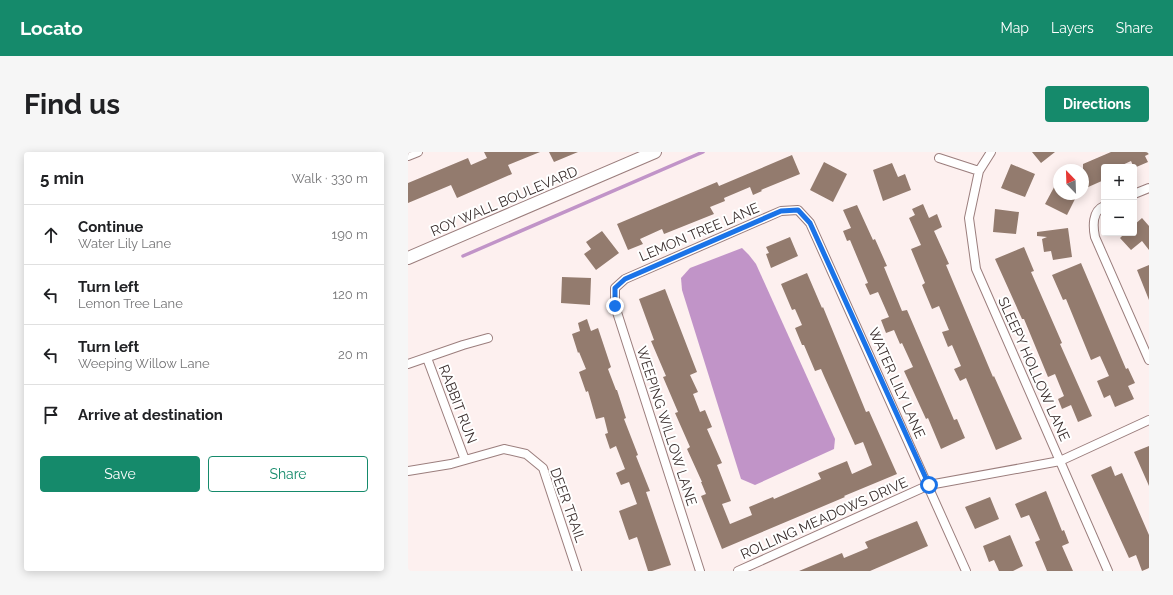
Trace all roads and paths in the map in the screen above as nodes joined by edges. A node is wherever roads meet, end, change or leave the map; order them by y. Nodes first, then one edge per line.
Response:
1 (418, 152) edge
2 (655, 152) edge
3 (991, 152) edge
4 (408, 156) edge
5 (938, 158) dead end
6 (979, 171) junction
7 (1149, 188) edge
8 (1137, 193) edge
9 (1101, 208) edge
10 (798, 210) joint
11 (408, 258) edge
12 (615, 288) joint
13 (488, 338) dead end
14 (427, 358) junction
15 (1149, 360) edge
16 (408, 364) edge
17 (1149, 420) edge
18 (465, 460) junction
19 (1060, 461) junction
20 (408, 471) edge
21 (929, 485) junction
22 (577, 571) edge
23 (700, 571) edge
24 (738, 571) edge
25 (966, 571) edge
26 (1108, 571) edge

1 - 4 street
2 - 11 street, ROY WALL BOULEVARD
3 - 6 street
5 - 6 street
6 - 19 street, SLEEPY HOLLOW LANE
7 - 8 street
9 - 15 street
10 - 12 street, LEMON TREE LANE
10 - 21 street, WATER LILY LANE
12 - 23 street, WEEPING WILLOW LANE
13 - 14 street
14 - 16 street
14 - 18 street, RABBIT RUN
17 - 19 street, ROLLING MEADOWS DRIVE
18 - 20 street, DEER TRAIL
18 - 22 street, DEER TRAIL
19 - 21 street, ROLLING MEADOWS DRIVE
19 - 26 street, SLEEPY HOLLOW LANE
21 - 24 street, ROLLING MEADOWS DRIVE
21 - 25 street, WATER LILY LANE

